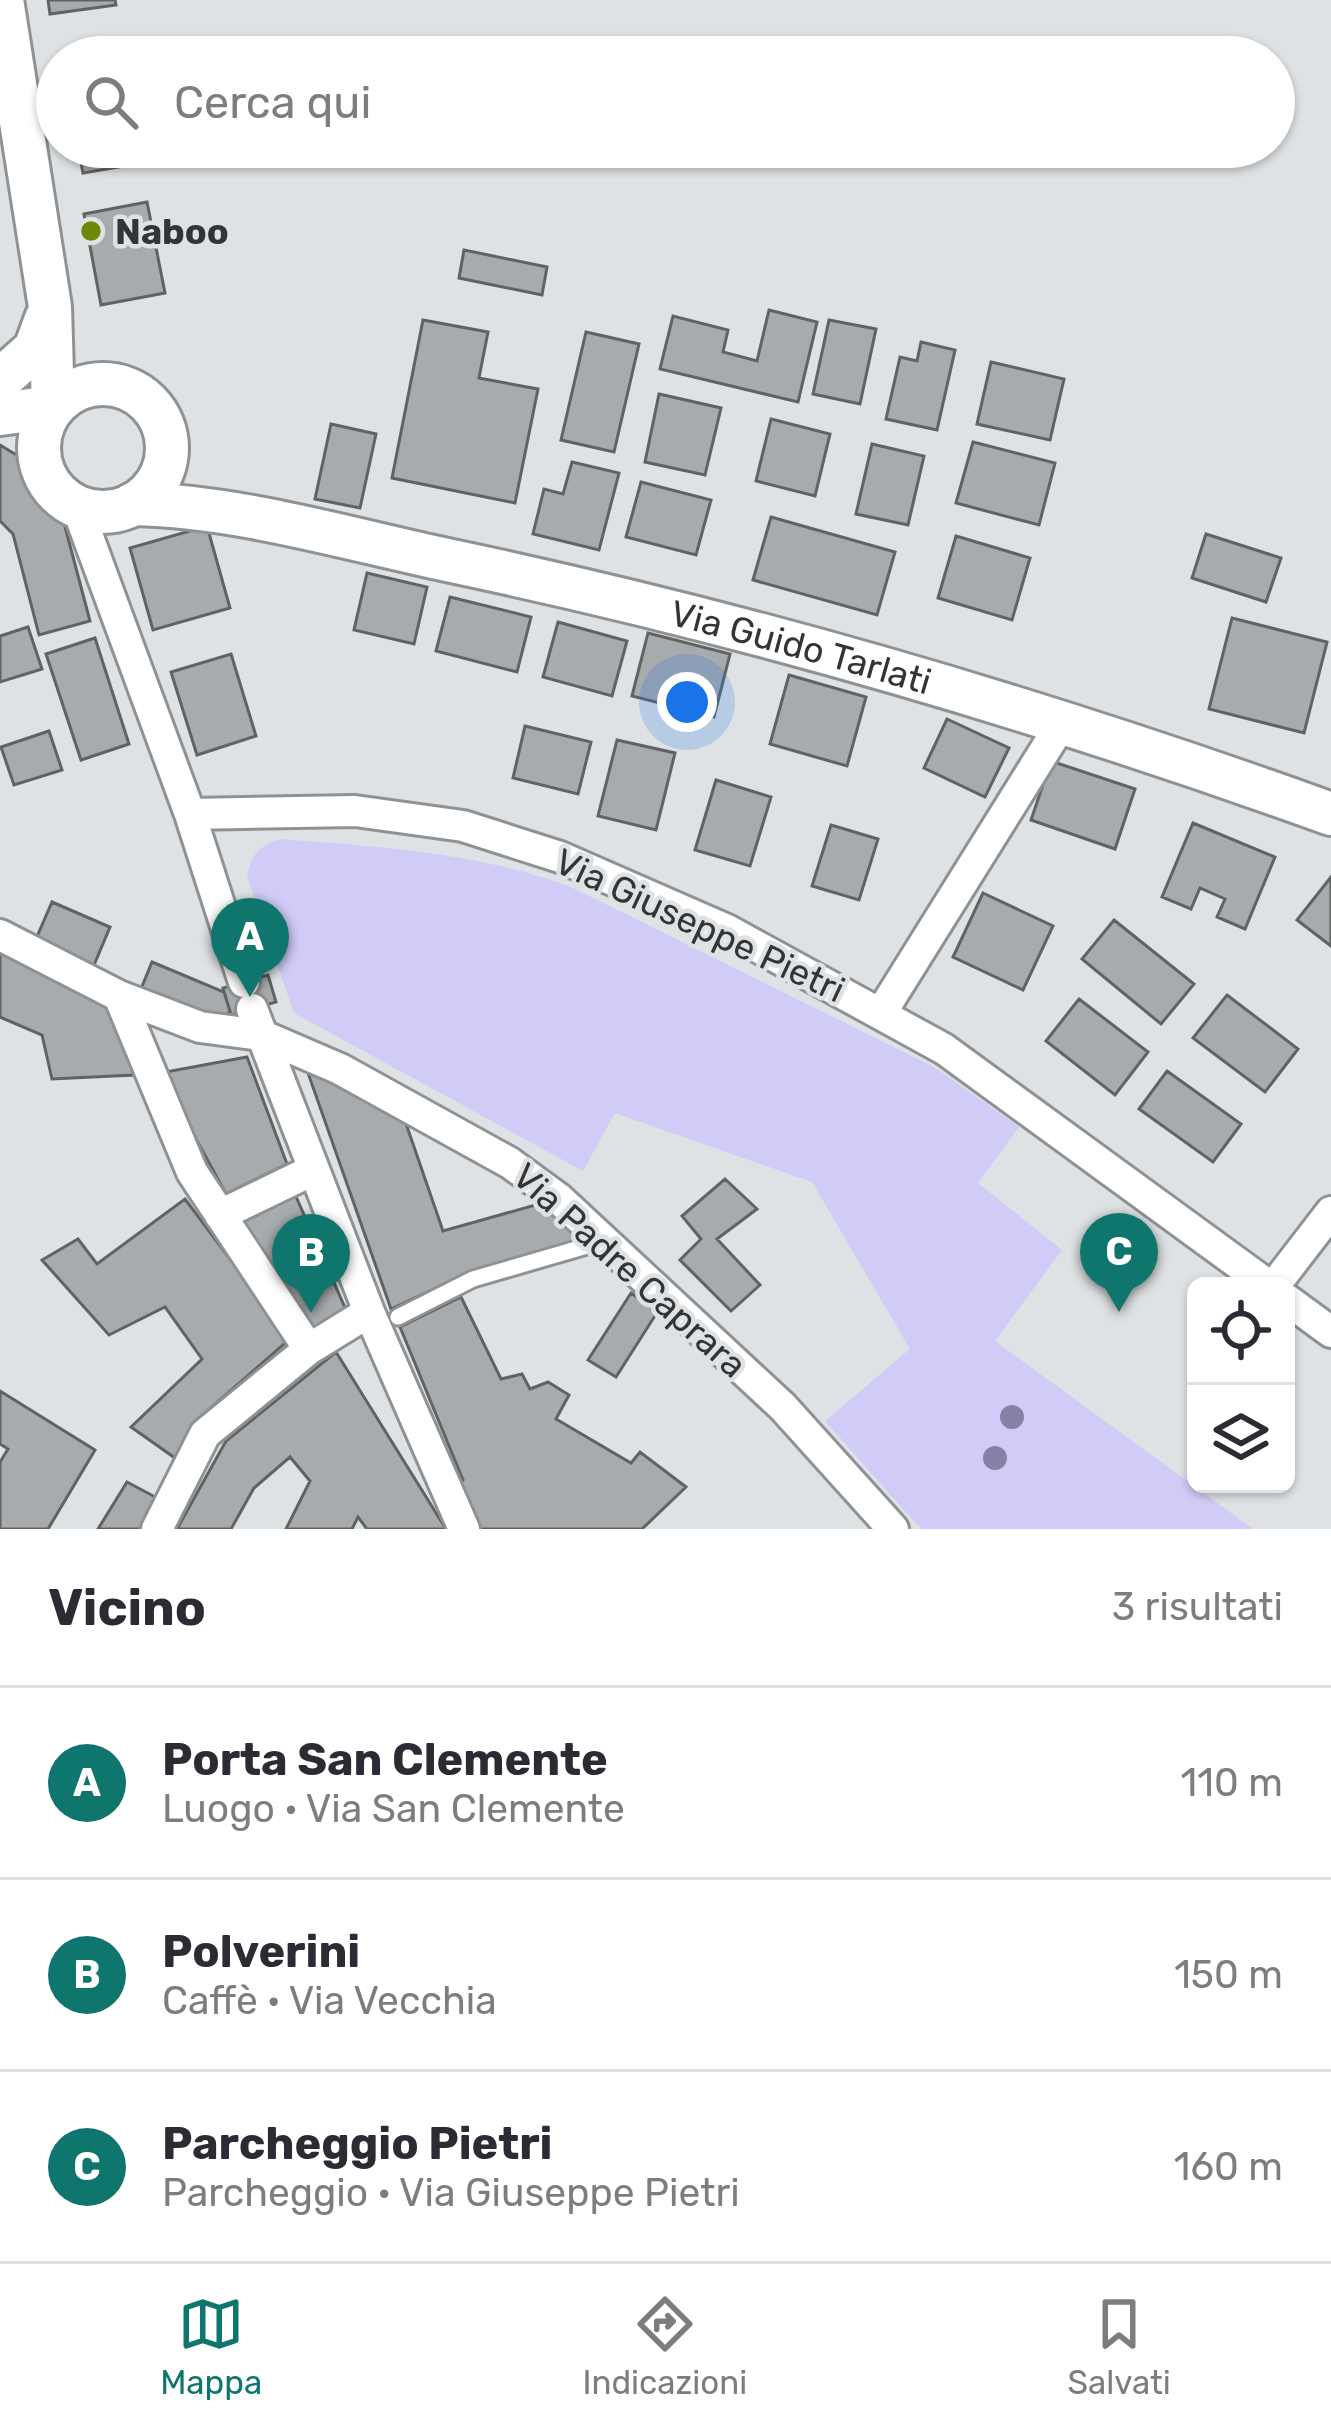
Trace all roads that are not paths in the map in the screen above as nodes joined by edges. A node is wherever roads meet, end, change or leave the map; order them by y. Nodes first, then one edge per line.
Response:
1 (2, 0) edge
2 (50, 307) junction
3 (0, 380) edge
4 (108, 383) junction
5 (53, 407) junction
6 (0, 414) edge
7 (0, 430) edge
8 (168, 449) junction
9 (40, 460) junction
10 (77, 506) junction
11 (127, 507) junction
12 (262, 521) junction
13 (99, 570) junction
14 (1062, 724) junction
15 (190, 814) junction
16 (1331, 814) edge
17 (0, 935) edge
18 (119, 996) junction
19 (252, 1009) junction
20 (881, 1013) junction
21 (314, 1170) junction
22 (1331, 1212) edge
23 (220, 1215) junction
24 (604, 1241) junction
25 (1260, 1277) edge
26 (1279, 1277) edge
27 (1295, 1306) edge
28 (383, 1315) junction
29 (1331, 1332) edge
30 (309, 1348) junction
31 (157, 1529) edge
32 (464, 1529) edge
33 (892, 1529) edge

1 - 2 main road
2 - 3 main road
2 - 4 main road
2 - 5 main road
4 - 5 main road
4 - 8 main road
5 - 6 main road
5 - 9 main road
7 - 9 main road
8 - 11 main road
8 - 12 main road, Via Guido Tarlati
9 - 10 main road
10 - 11 main road
10 - 13 street
11 - 12 main road, Via Guido Tarlati
11 - 13 street
12 - 14 main road, Via Guido Tarlati
13 - 15 street
14 - 16 main road, Via Guido Tarlati
14 - 20 street
15 - 19 street
15 - 20 street, Via Giuseppe Pietri
17 - 18 street, Via Padre Caprara
18 - 19 street, Via Padre Caprara
18 - 23 street
19 - 21 street
19 - 24 street, Via Padre Caprara
20 - 25 street, Via Giuseppe Pietri
21 - 23 street
21 - 28 street
22 - 26 street
23 - 30 street
24 - 28 lane
24 - 33 street, Via Padre Caprara
27 - 29 street
28 - 30 street
28 - 32 street
30 - 31 street

